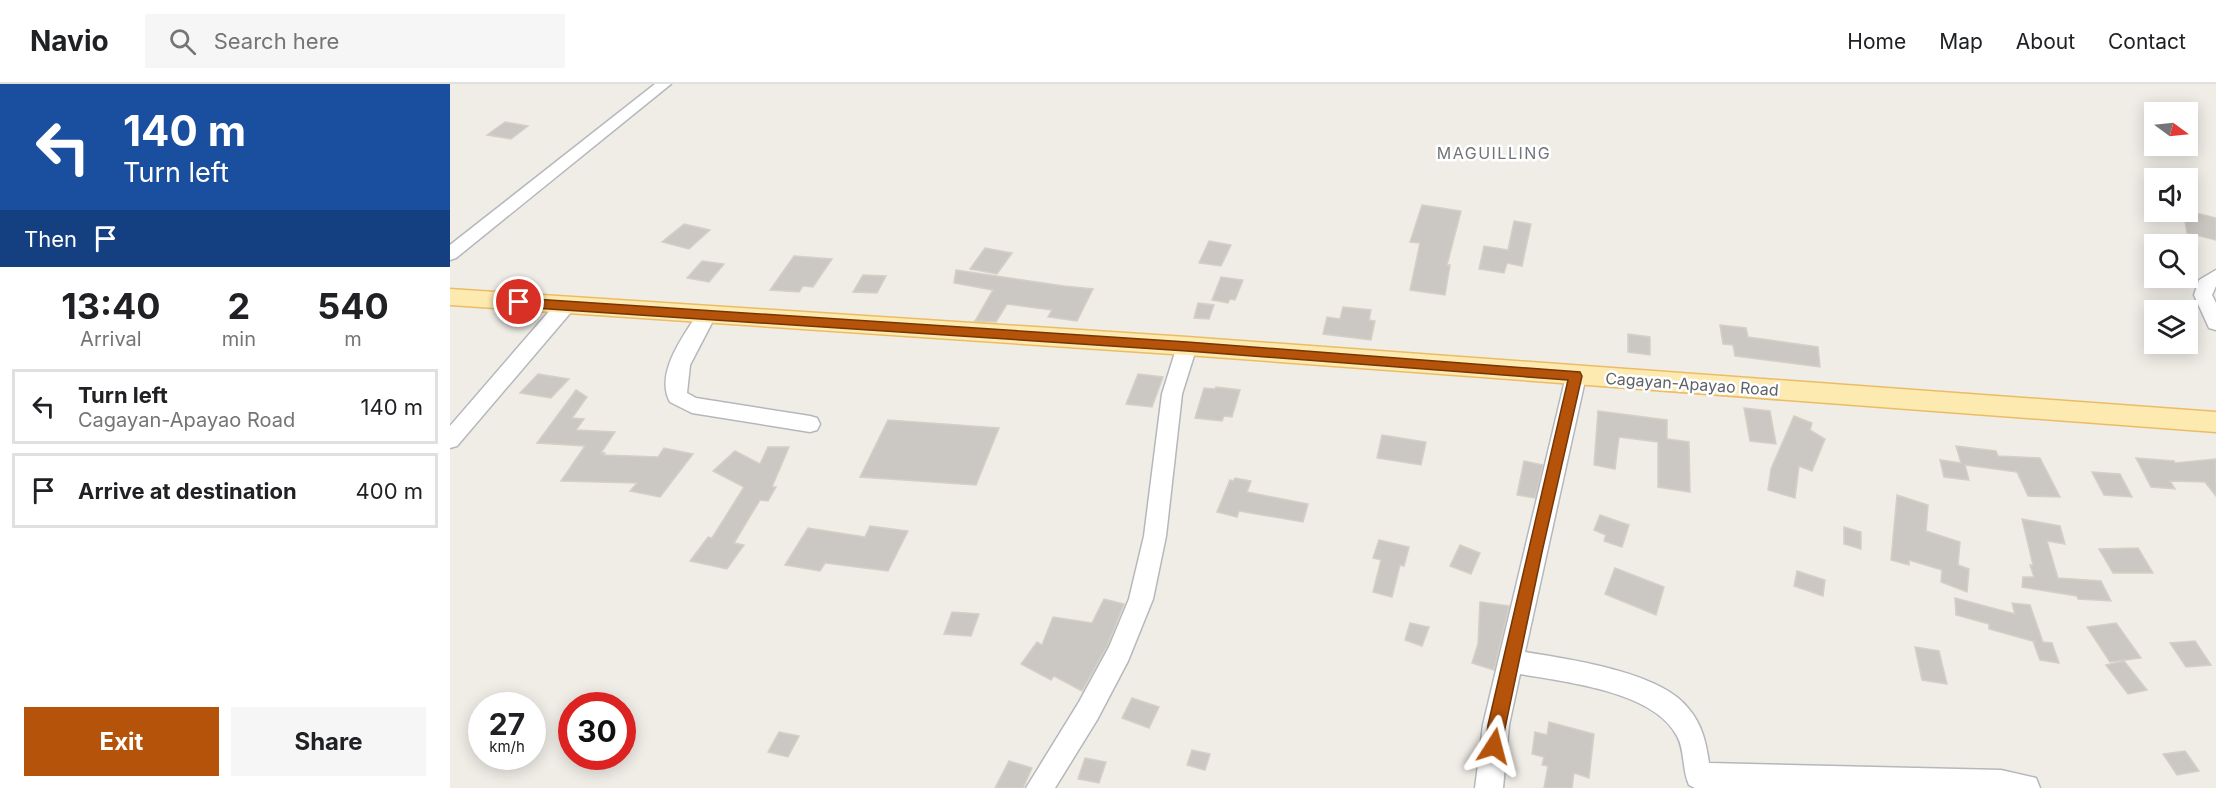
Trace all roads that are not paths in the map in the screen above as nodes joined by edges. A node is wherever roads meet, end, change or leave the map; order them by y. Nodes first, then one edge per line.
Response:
1 (664, 84) edge
2 (450, 254) edge
3 (2216, 276) edge
4 (450, 297) edge
5 (565, 306) junction
6 (707, 315) junction
7 (2216, 323) edge
8 (1187, 346) junction
9 (1576, 376) junction
10 (2216, 423) edge
11 (810, 424) dead end
12 (450, 440) edge
13 (1511, 662) junction
14 (1698, 782) edge
15 (1040, 788) edge
16 (1489, 788) edge
17 (2026, 788) edge

1 - 2 street
3 - 7 street
4 - 5 main road, Cagayan-Apayao Road
5 - 6 main road, Cagayan-Apayao Road
5 - 12 street
6 - 8 main road, Cagayan-Apayao Road
6 - 11 street
8 - 9 main road, Cagayan-Apayao Road
8 - 15 street
9 - 10 main road, Cagayan-Apayao Road
9 - 13 street
13 - 14 street
13 - 16 street
14 - 17 street

